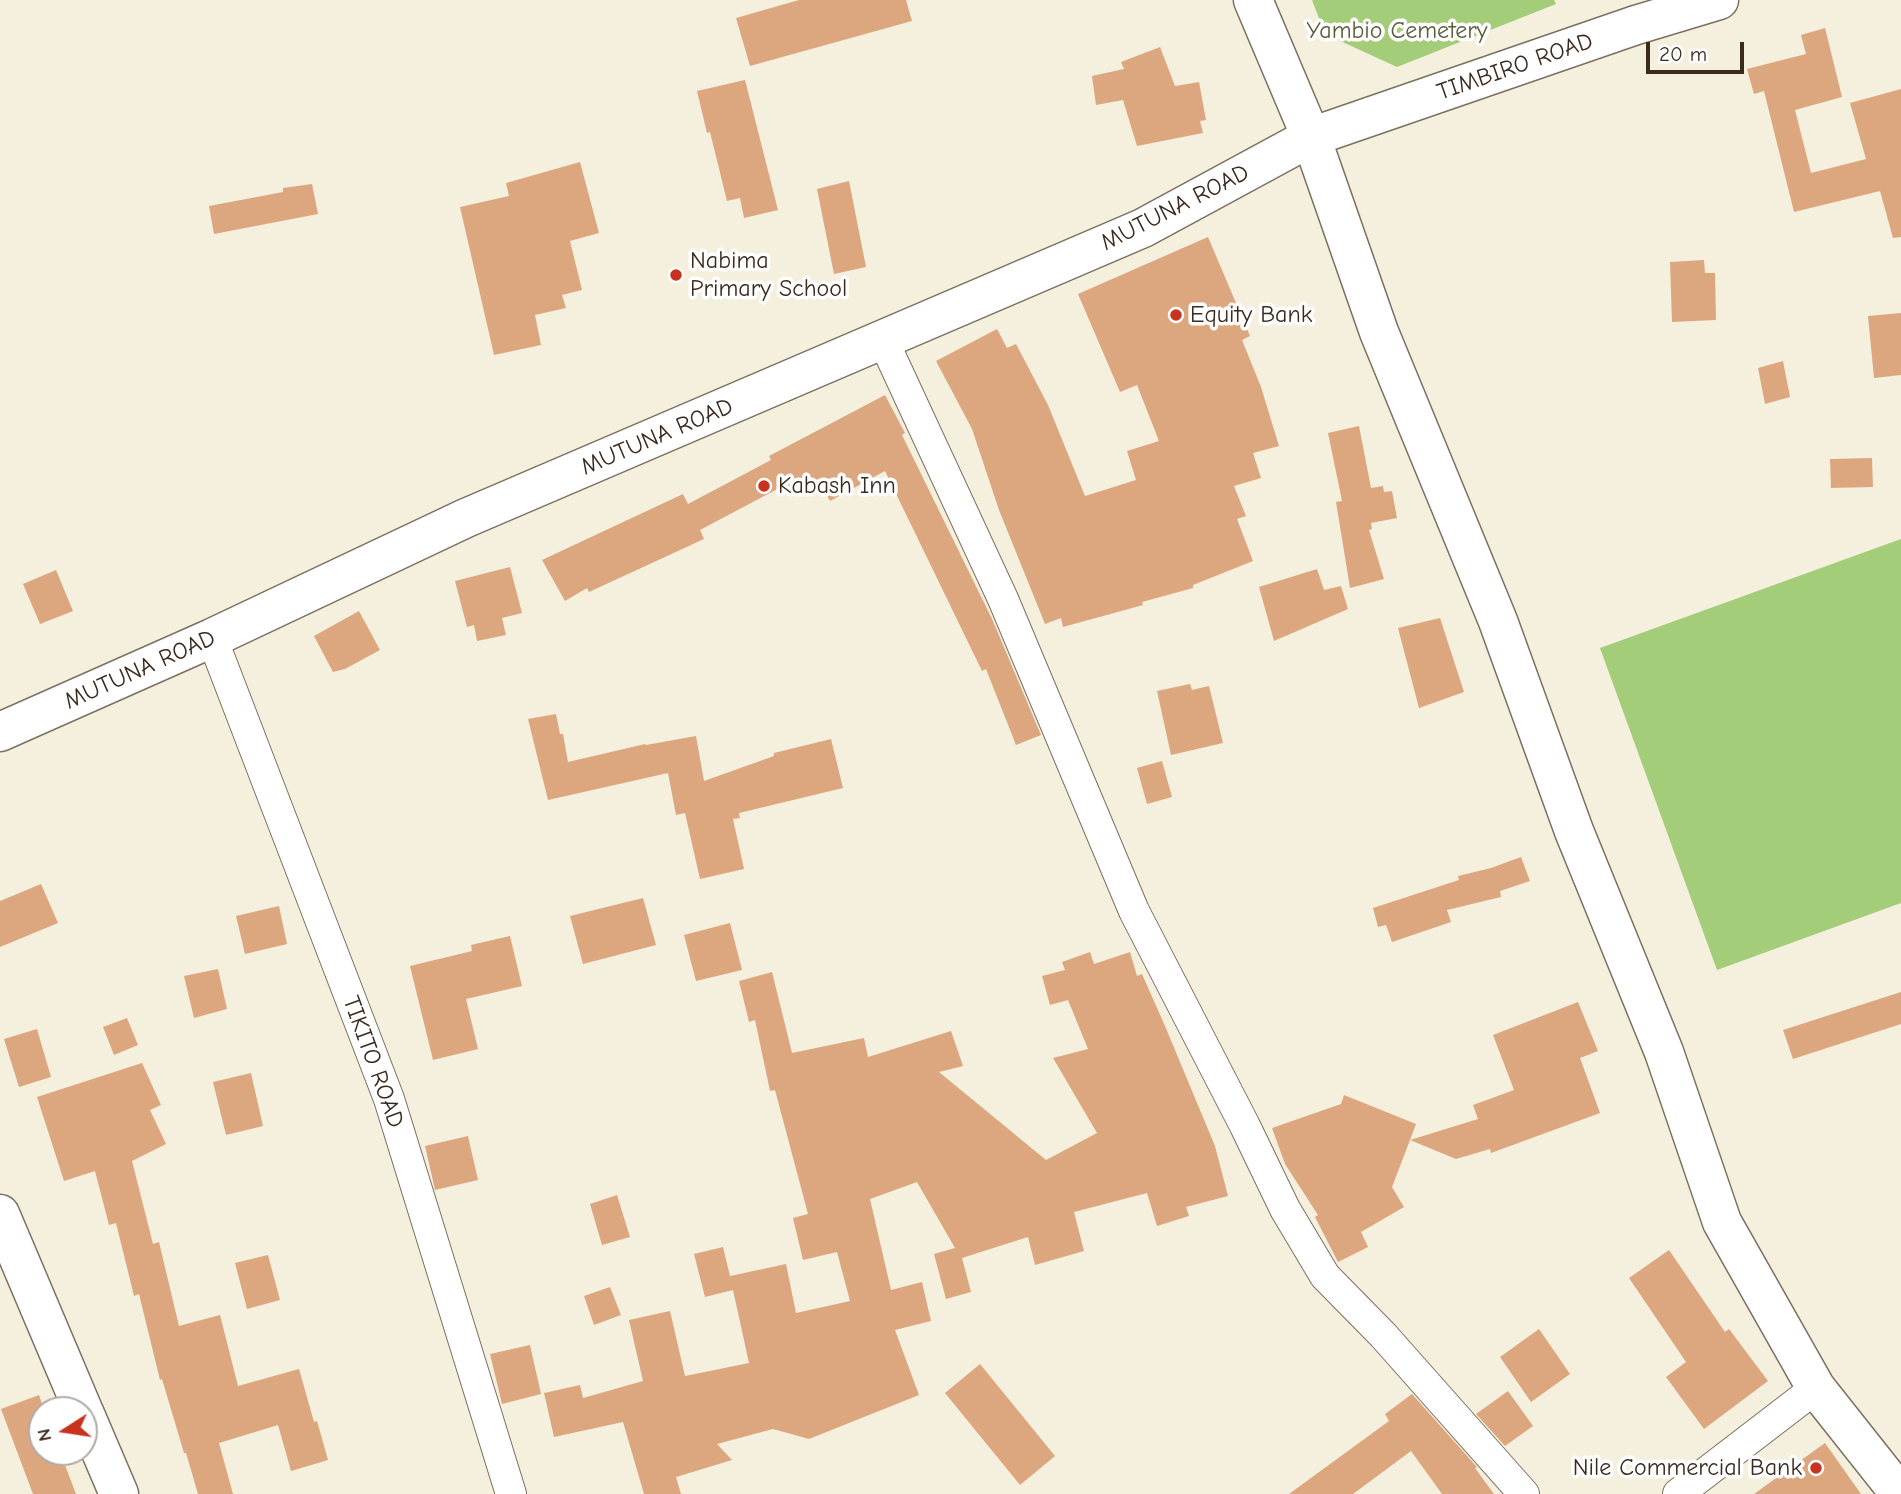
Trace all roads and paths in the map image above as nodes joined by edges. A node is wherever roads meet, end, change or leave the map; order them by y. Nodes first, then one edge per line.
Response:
1 (1253, 0) edge
2 (1719, 0) edge
3 (1311, 137) junction
4 (883, 340) junction
5 (212, 638) junction
6 (0, 732) edge
7 (0, 1214) edge
8 (1816, 1388) junction
9 (78, 1396) edge
10 (98, 1444) edge
11 (119, 1494) edge
12 (511, 1494) edge
13 (1524, 1494) edge
14 (1678, 1494) edge
15 (1900, 1494) edge

1 - 3 main road
2 - 3 main road, TIMBIRO ROAD
3 - 4 main road, MUTUNA ROAD
3 - 8 main road
4 - 5 main road, MUTUNA ROAD
4 - 13 street
5 - 6 main road, MUTUNA ROAD
5 - 12 street, TIKITO ROAD
7 - 9 main road
8 - 14 street
8 - 15 main road
10 - 11 main road

